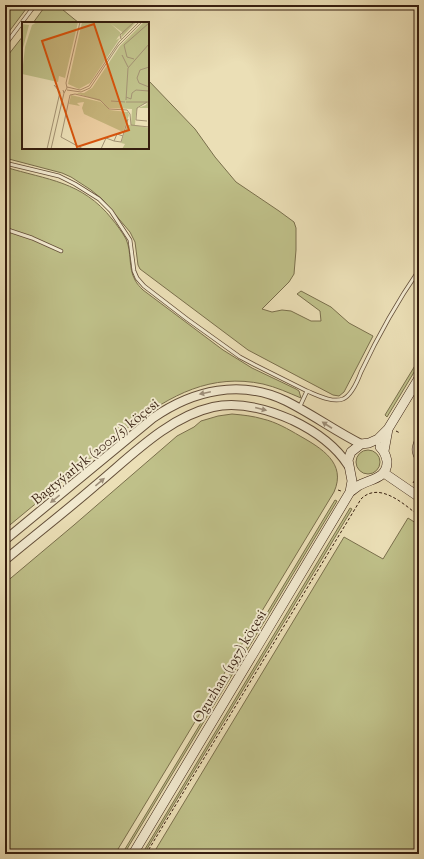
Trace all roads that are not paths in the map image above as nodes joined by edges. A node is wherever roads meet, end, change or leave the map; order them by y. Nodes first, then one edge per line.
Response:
1 (35, 5) edge
2 (416, 5) edge
3 (419, 8) edge
4 (23, 22) edge
5 (22, 23) edge
6 (5, 46) edge
7 (5, 163) edge
8 (5, 229) edge
9 (61, 251) dead end
10 (419, 270) edge
11 (419, 378) edge
12 (307, 391) junction
13 (299, 408) junction
14 (388, 429) junction
15 (419, 434) edge
16 (365, 443) junction
17 (384, 451) junction
18 (419, 461) edge
19 (350, 469) junction
20 (384, 473) junction
21 (370, 481) junction
22 (350, 492) junction
23 (419, 497) edge
24 (5, 540) edge
25 (5, 560) edge
26 (133, 854) edge

1 - 4 lane
2 - 3 lane
5 - 6 lane
7 - 12 lane
8 - 9 lane
10 - 12 lane
11 - 14 main road, Oguzhan (1957) köçesi
12 - 13 lane
16 -> 13 street, Bagtyýarlyk (2002/5) köçesi
13 -> 24 street, Bagtyýarlyk (2002/5) köçesi
14 - 16 main road, Oguzhan (1957) köçesi
14 - 17 main road, Oguzhan (1957) köçesi
15 - 18 lane
16 - 17 main road
16 - 19 main road, Oguzhan (1957) köçesi
17 - 20 main road, Oguzhan (1957) köçesi
19 - 21 main road
19 - 22 main road, Oguzhan (1957) köçesi
25 -> 19 street, Bagtyýarlyk (2002/5) köçesi
20 - 21 main road, Oguzhan (1957) köçesi
20 - 23 main road
21 - 22 main road, Oguzhan (1957) köçesi
22 - 26 main road, Oguzhan (1957) köçesi

